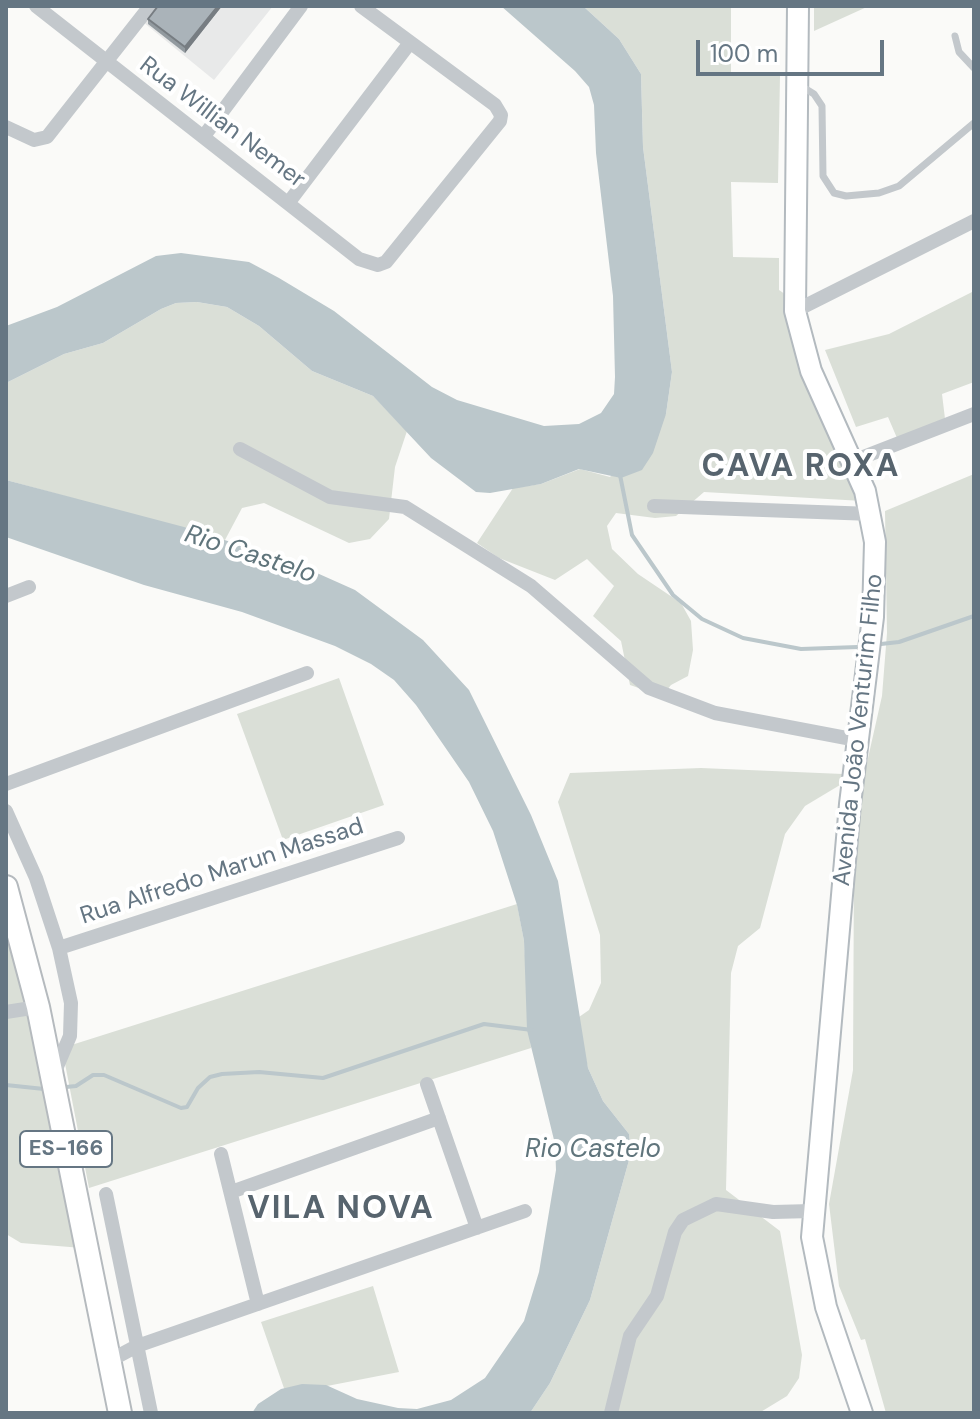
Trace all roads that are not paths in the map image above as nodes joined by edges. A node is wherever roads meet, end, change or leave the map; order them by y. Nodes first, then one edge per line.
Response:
1 (36, 6) edge
2 (150, 6) edge
3 (301, 6) edge
4 (361, 6) edge
5 (798, 6) edge
6 (955, 36) dead end
7 (409, 44) junction
8 (107, 63) junction
9 (974, 68) edge
10 (799, 85) junction
11 (974, 123) edge
12 (6, 127) edge
13 (204, 136) junction
14 (289, 202) junction
15 (974, 221) edge
16 (795, 311) junction
17 (974, 414) edge
18 (240, 449) dead end
19 (853, 461) junction
20 (654, 506) dead end
21 (872, 514) junction
22 (29, 587) dead end
23 (6, 596) edge
24 (307, 673) dead end
25 (857, 740) junction
26 (6, 784) edge
27 (6, 811) edge
28 (398, 838) dead end
29 (6, 887) edge
30 (59, 948) junction
31 (38, 1007) junction
32 (6, 1012) edge
33 (53, 1076) junction
34 (427, 1084) dead end
35 (439, 1118) junction
36 (221, 1154) dead end
37 (231, 1192) junction
38 (106, 1194) dead end
39 (525, 1211) dead end
40 (812, 1211) junction
41 (477, 1228) junction
42 (258, 1304) junction
43 (137, 1346) junction
44 (109, 1361) junction
45 (120, 1413) edge
46 (151, 1413) edge
47 (611, 1413) edge
48 (862, 1413) edge

1 - 8 street, Rua Willian Nemer
2 - 8 street
3 - 13 street
4 - 7 street
5 - 10 street, Avenida João Venturim Filho
6 - 9 lane
7 - 14 street
7 - 14 street, Rua Willian Nemer
8 - 12 street
8 - 13 street, Rua Willian Nemer
10 - 11 lane
10 - 16 street, Avenida João Venturim Filho
13 - 14 street, Rua Willian Nemer
15 - 16 street
16 - 19 street, Avenida João Venturim Filho
17 - 19 street
18 - 25 street
19 - 21 street, Avenida João Venturim Filho
20 - 21 street
21 - 25 street, Avenida João Venturim Filho
22 - 23 street
24 - 26 street
25 - 40 street, Avenida João Venturim Filho
27 - 30 street
28 - 30 street, Rua Alfredo Marun Massad
29 - 31 main road, ES-166
30 - 33 street
31 - 32 street
31 - 33 main road, ES-166
33 - 44 main road, ES-166
34 - 35 street
35 - 37 street
35 - 41 street
36 - 37 street
37 - 42 street
38 - 43 street
39 - 41 street
40 - 47 street
40 - 48 street, Avenida João Venturim Filho
41 - 42 street
42 - 43 street
43 - 44 street
43 - 46 street
44 - 45 main road, ES-166

